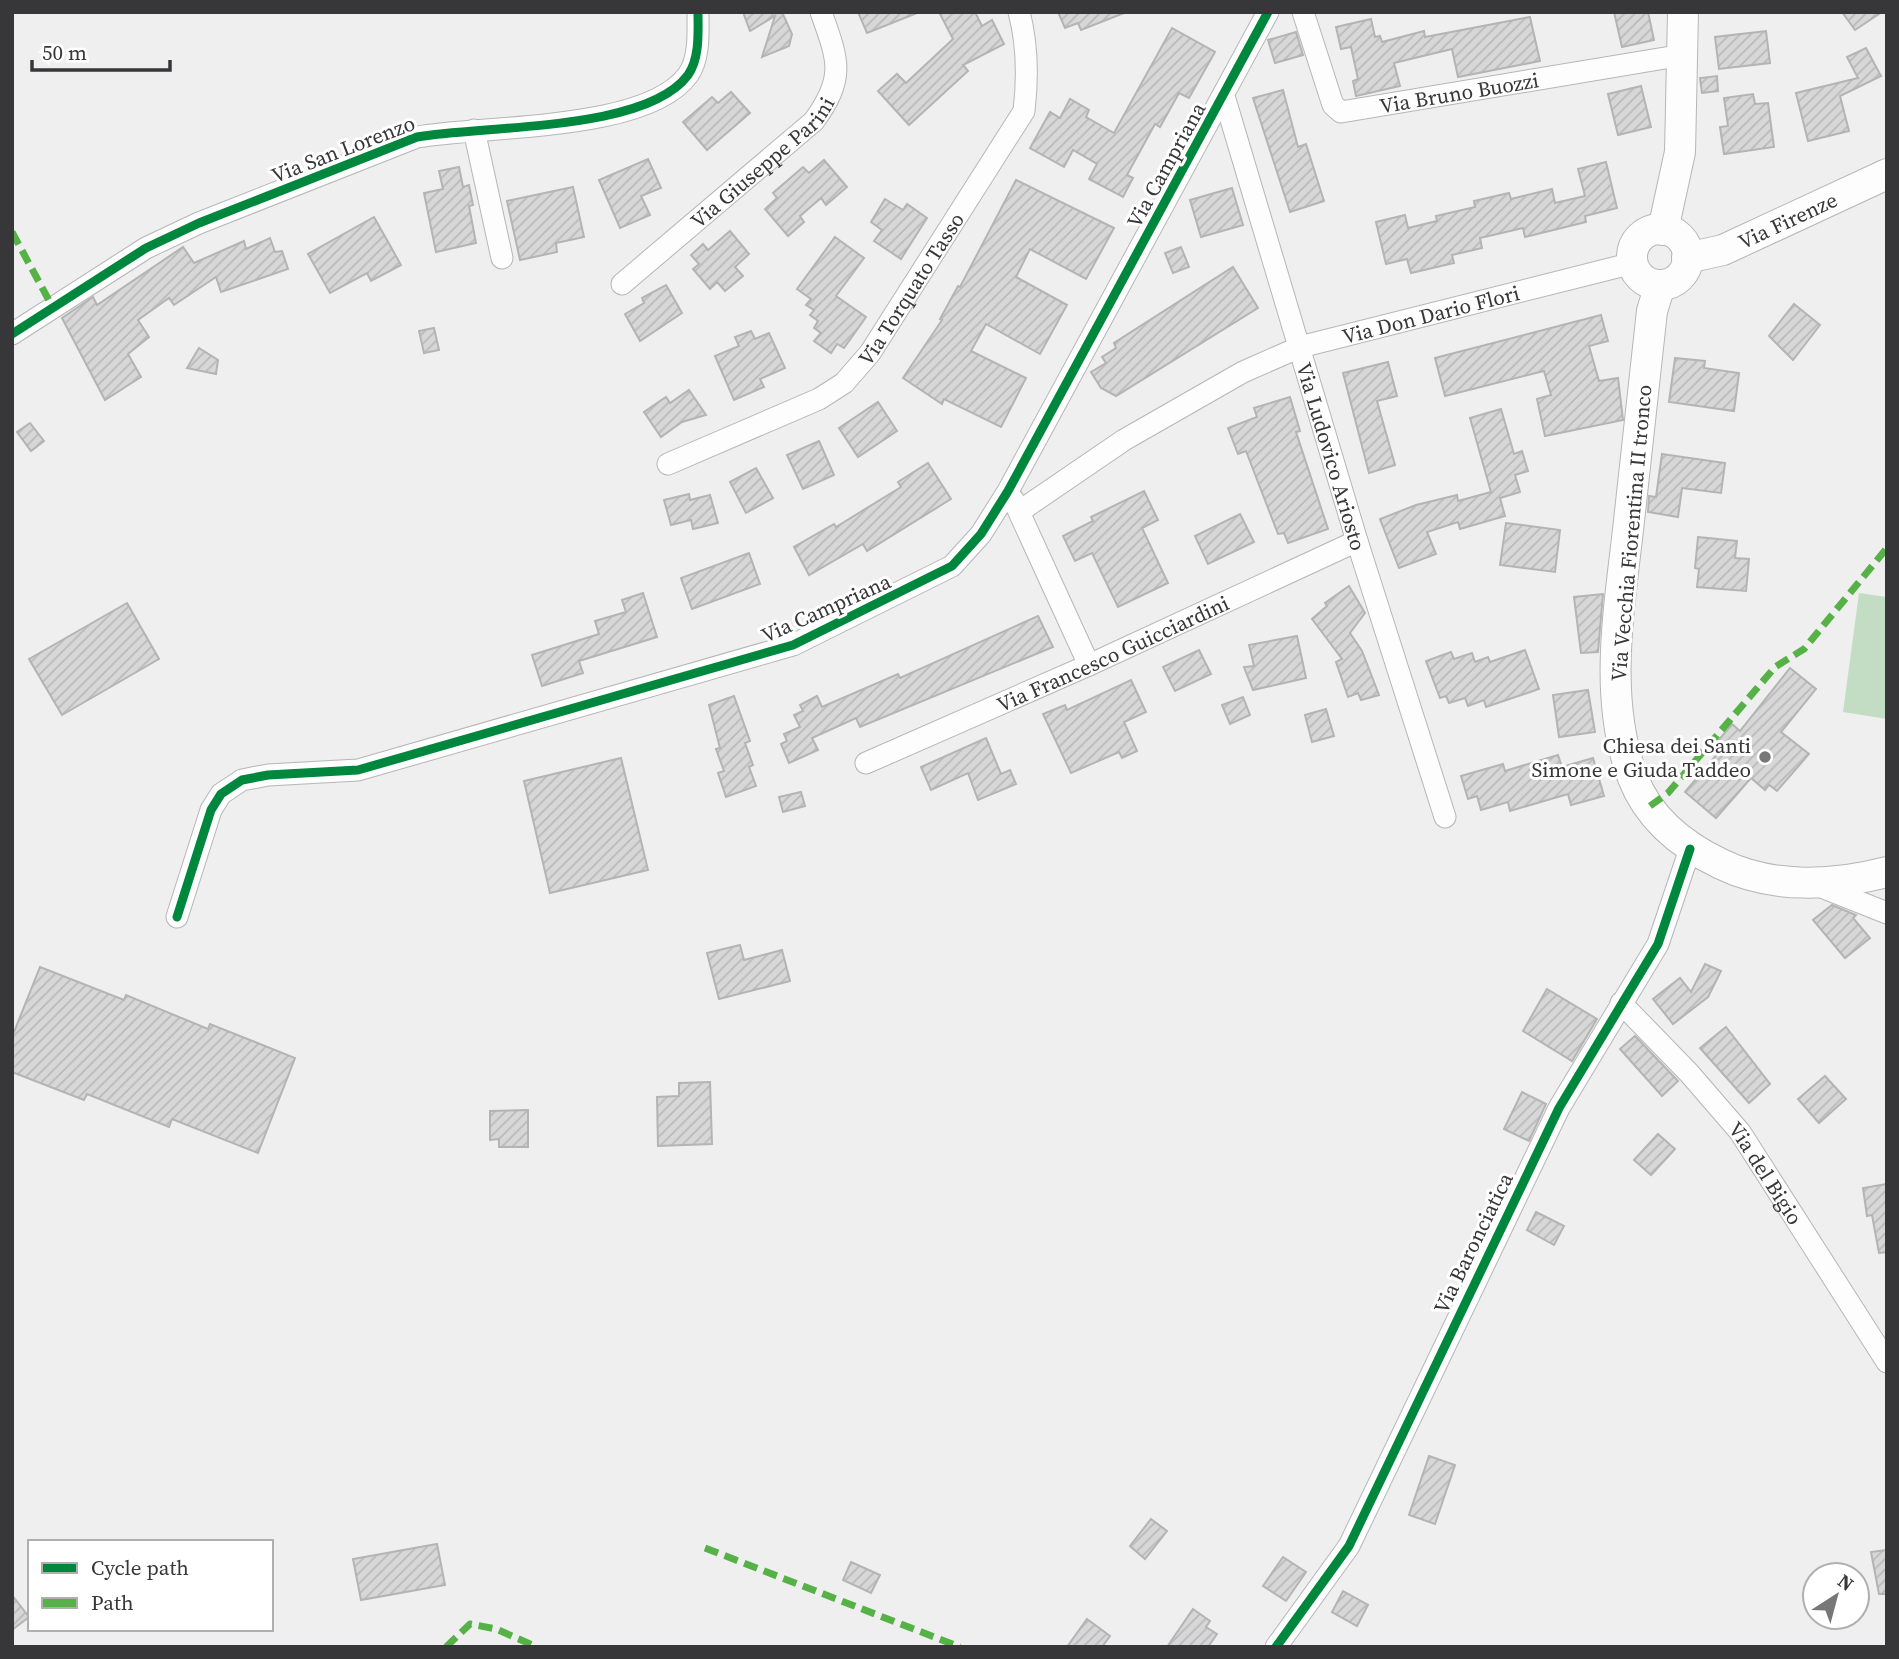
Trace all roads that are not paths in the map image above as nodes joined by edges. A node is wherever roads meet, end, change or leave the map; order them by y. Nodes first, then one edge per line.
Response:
1 (698, 12) edge
2 (821, 12) edge
3 (1019, 12) edge
4 (1268, 12) edge
5 (1303, 12) edge
6 (1683, 12) edge
7 (1683, 55) junction
8 (1224, 96) junction
9 (474, 130) junction
10 (1887, 174) edge
11 (1663, 230) junction
12 (502, 258) dead end
13 (1687, 258) junction
14 (1633, 263) junction
15 (622, 284) dead end
16 (1660, 285) junction
17 (12, 334) edge
18 (1300, 346) junction
19 (667, 464) dead end
20 (1008, 491) junction
21 (1020, 511) junction
22 (1357, 541) junction
23 (1089, 665) junction
24 (866, 763) dead end
25 (1445, 817) dead end
26 (1690, 849) junction
27 (1887, 872) edge
28 (1812, 883) junction
29 (1887, 914) edge
30 (177, 917) dead end
31 (1621, 1003) junction
32 (1887, 1362) edge
33 (1276, 1647) edge

1 - 9 street, Via San Lorenzo
2 - 15 street, Via Giuseppe Parini
3 - 19 street, Via Torquato Tasso
4 - 8 street, Via Campriana
5 - 7 street, Via Bruno Buozzi
6 - 7 street
7 - 11 street
8 - 18 street, Via Ludovico Ariosto
8 - 20 street, Via Campriana
9 - 12 street
9 - 17 street, Via San Lorenzo
10 - 13 street, Via Firenze
11 - 13 street
11 - 14 street
13 - 16 street
14 - 16 street
14 - 18 street, Via Don Dario Flori
16 - 26 street, Via Vecchia Fiorentina II tronco
18 - 21 street, Via Don Dario Flori
18 - 22 street, Via Ludovico Ariosto
20 - 21 street
20 - 30 street, Via Campriana
21 - 23 street
22 - 23 street, Via Francesco Guicciardini
22 - 25 street, Via Ludovico Ariosto
23 - 24 street, Via Francesco Guicciardini
26 - 28 street, Via Vecchia Fiorentina II tronco
26 - 31 street, Via Baronciatica
27 - 28 street, Via Vecchia Fiorentina II tronco
28 - 29 street
31 - 32 street, Via del Bigio
31 - 33 street, Via Baronciatica

